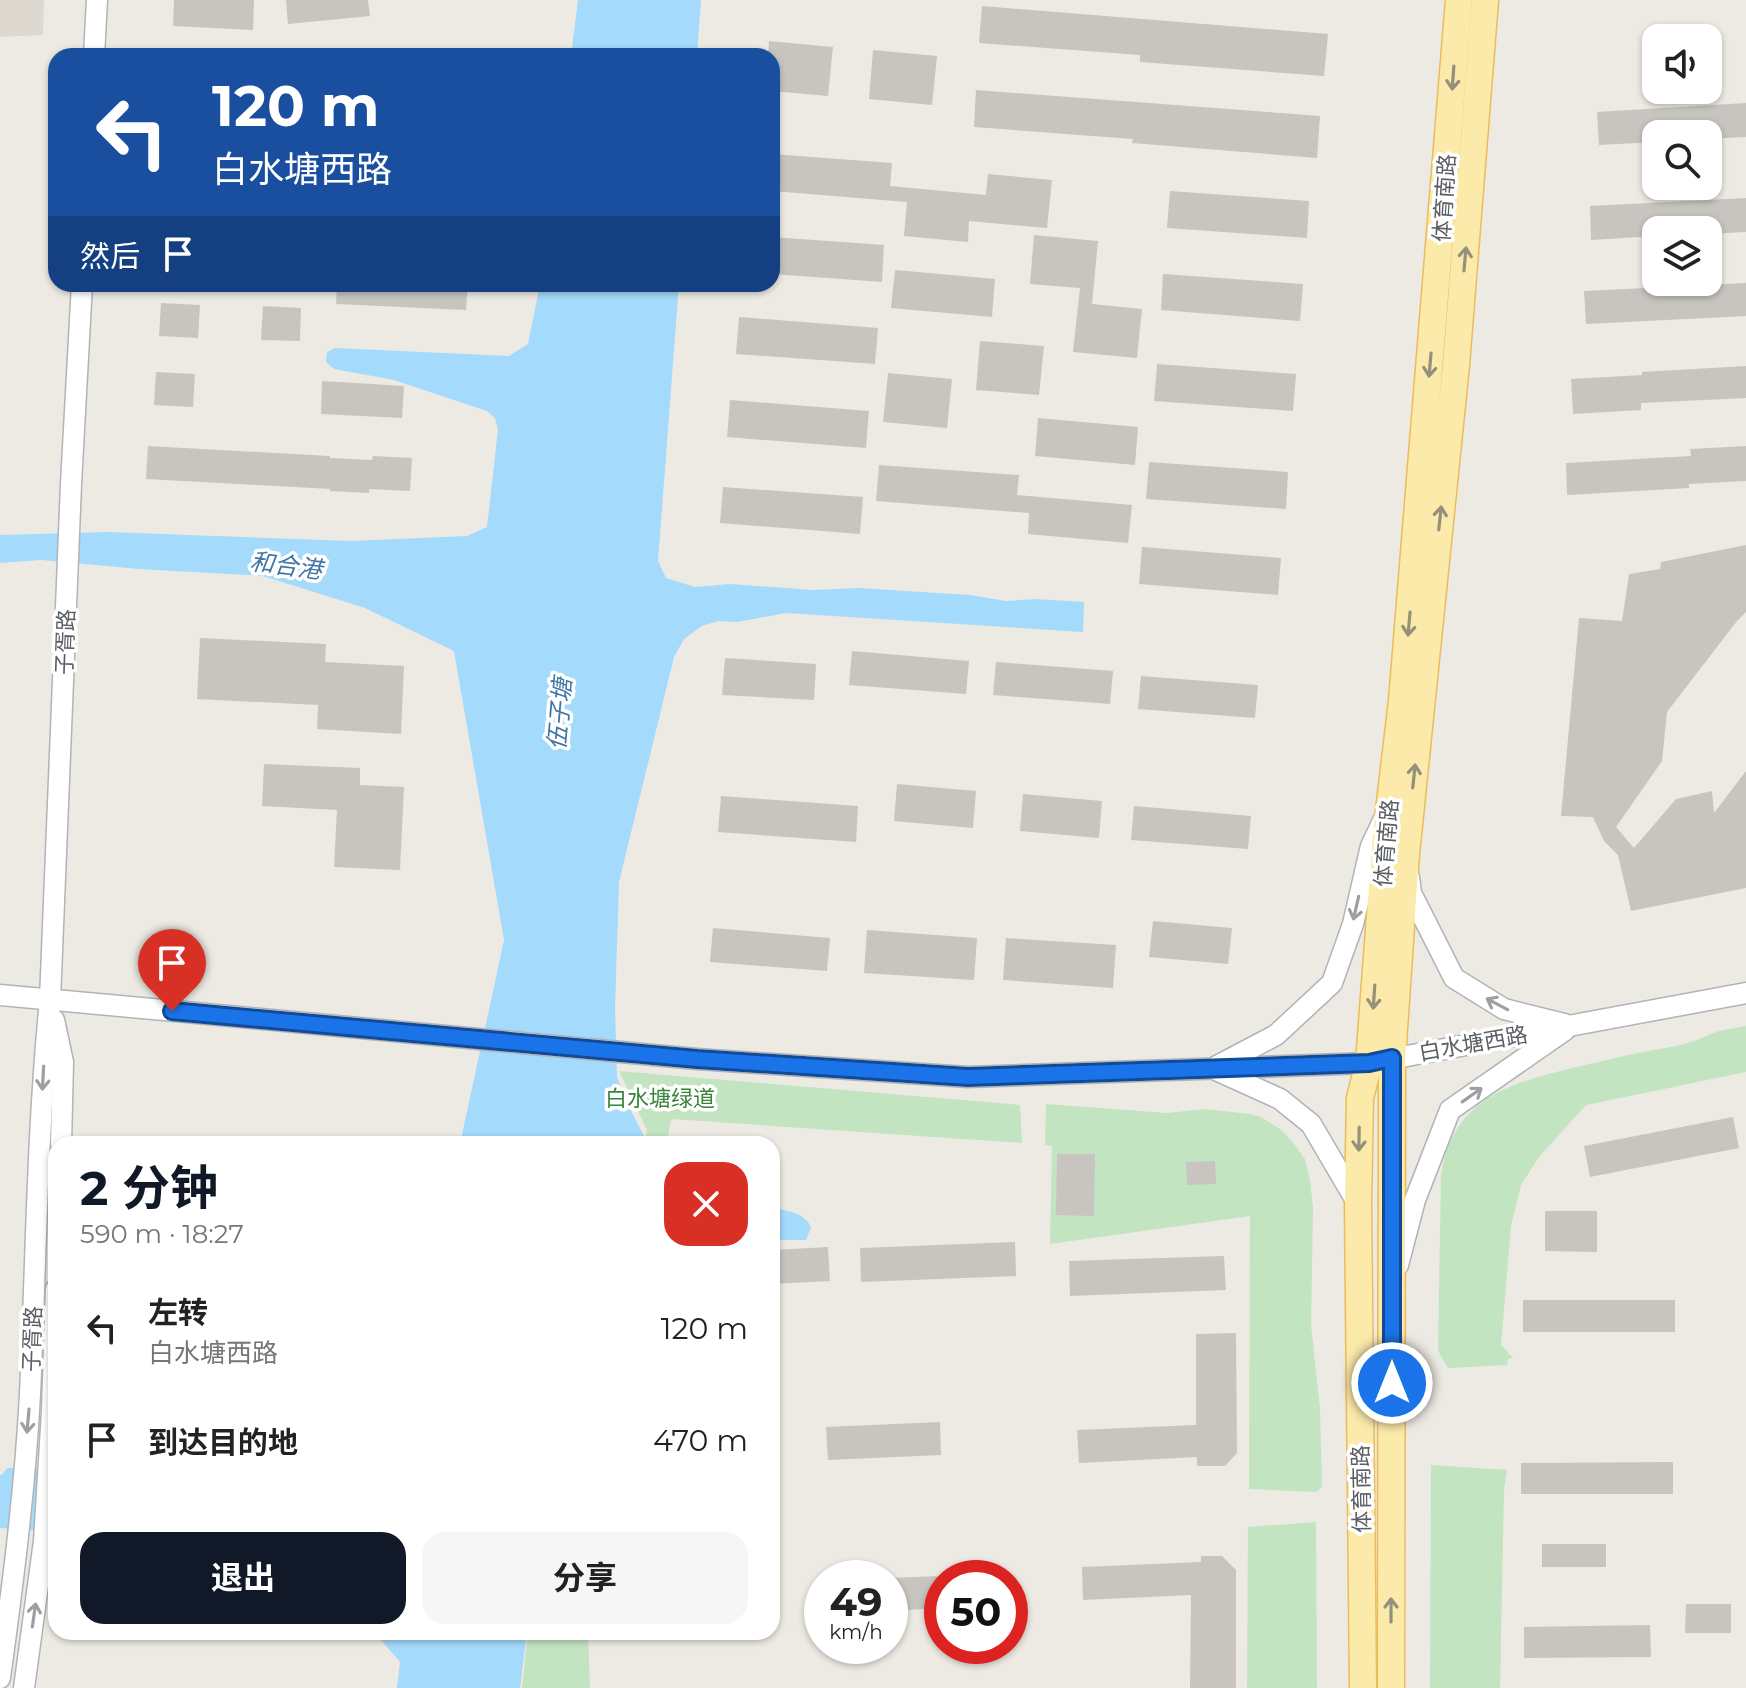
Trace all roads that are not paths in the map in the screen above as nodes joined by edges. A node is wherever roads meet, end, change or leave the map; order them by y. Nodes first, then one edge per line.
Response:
1 (97, 0) edge
2 (1459, 0) edge
3 (1485, 0) edge
4 (94, 48) edge
5 (82, 292) edge
6 (1389, 808) junction
7 (1406, 854) junction
8 (1746, 993) edge
9 (0, 995) edge
10 (50, 1000) junction
11 (1571, 1025) junction
12 (1380, 1060) junction
13 (1212, 1068) junction
14 (61, 1136) edge
15 (1358, 1204) junction
16 (1392, 1292) junction
17 (48, 1480) edge
18 (0, 1678) edge
19 (24, 1688) edge
20 (1363, 1688) edge
21 (1391, 1688) edge

1 - 4 street
2 -> 6 main road, 体育南路
7 -> 3 main road, 体育南路
5 - 10 street, 子胥路
6 -> 12 main road, 体育南路
6 -> 13 street
11 -> 7 street
7 - 12 main road, 体育南路
8 - 11 street, 白水塘西路
9 - 10 street, 白水塘西路
10 - 13 street, 白水塘西路
10 - 14 street, 子胥路
10 -> 18 street, 子胥路
11 - 12 street, 白水塘西路
16 -> 11 street
12 - 13 street, 白水塘西路
12 -> 15 main road, 体育南路
12 - 16 main road, 体育南路
13 - 15 street
15 - 20 main road, 体育南路
21 -> 16 main road, 体育南路
19 -> 17 street, 子胥路

